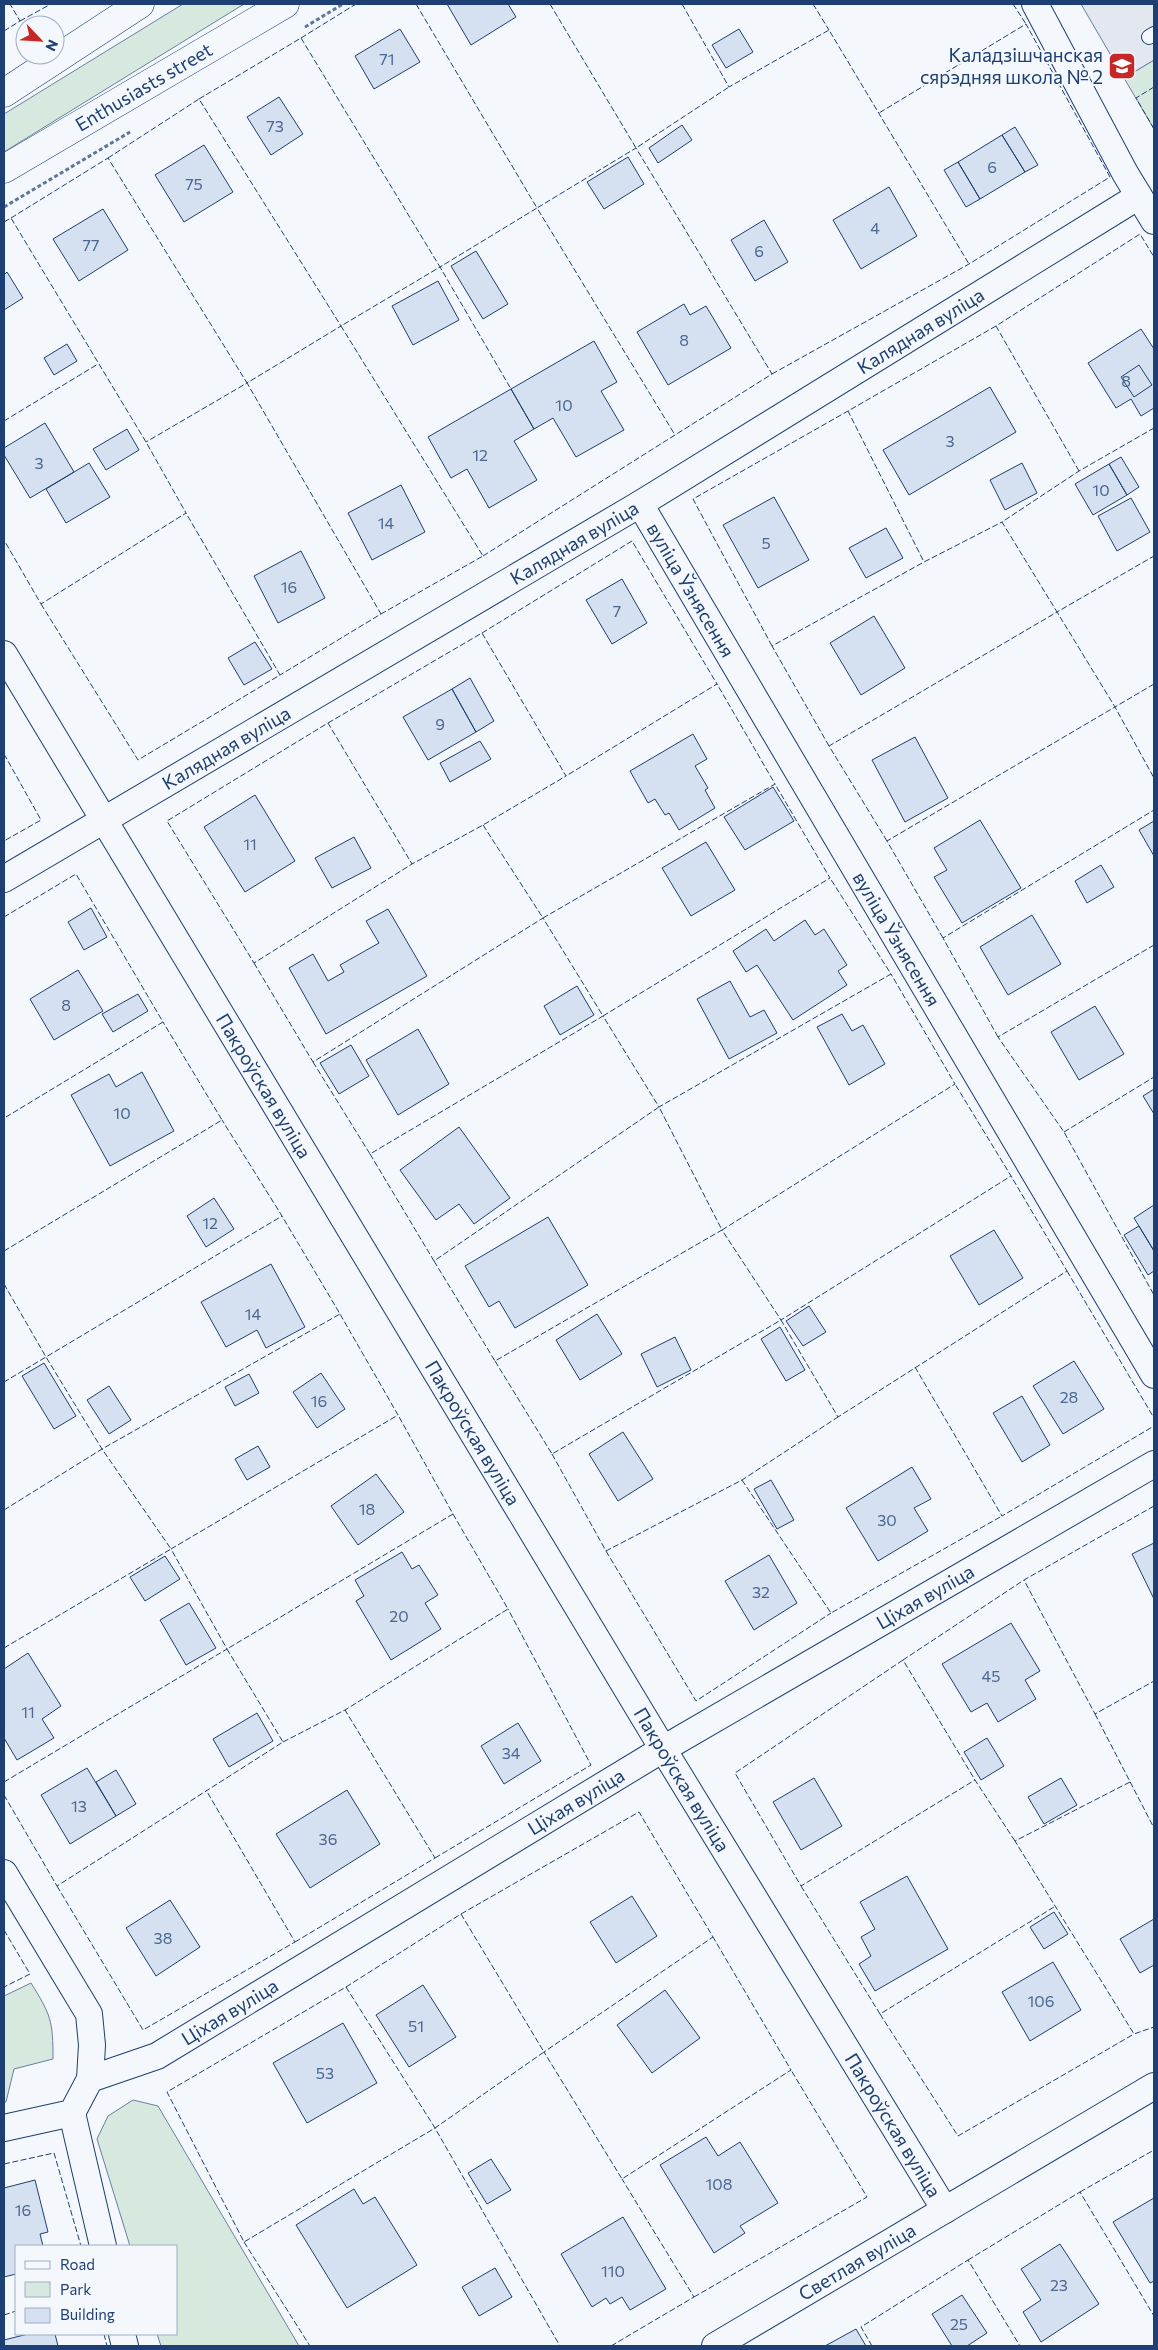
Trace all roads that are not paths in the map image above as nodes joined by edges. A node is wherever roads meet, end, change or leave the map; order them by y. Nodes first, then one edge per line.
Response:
1 (140, 4) edge
2 (284, 4) edge
3 (1035, 4) edge
4 (4, 93) edge
5 (4, 170) edge
6 (1139, 196) junction
7 (1154, 221) edge
8 (640, 504) junction
9 (4, 654) edge
10 (104, 820) junction
11 (4, 879) edge
12 (1154, 1375) edge
13 (1154, 1464) edge
14 (663, 1749) junction
15 (4, 1873) edge
16 (90, 2079) junction
17 (1154, 2086) edge
18 (72, 2113) junction
19 (4, 2128) edge
20 (945, 2210) junction
21 (103, 2245) edge
22 (715, 2346) edge

1 - 4 street
2 - 5 street, Enthusiasts street
3 - 6 street
6 - 7 street
6 - 8 street, Калядная вуліца
8 - 10 street, Калядная вуліца
8 - 12 street, вуліца Ўзнясення
9 - 10 street, Пакроўская вуліца
10 - 11 street, Калядная вуліца
10 - 14 street, Пакроўская вуліца
13 - 14 street, Ціхая вуліца
14 - 16 street, Ціхая вуліца
14 - 20 street, Пакроўская вуліца
15 - 16 street
16 - 18 street
17 - 20 street, Светлая вуліца
18 - 19 street
18 - 21 street
20 - 22 street, Светлая вуліца

